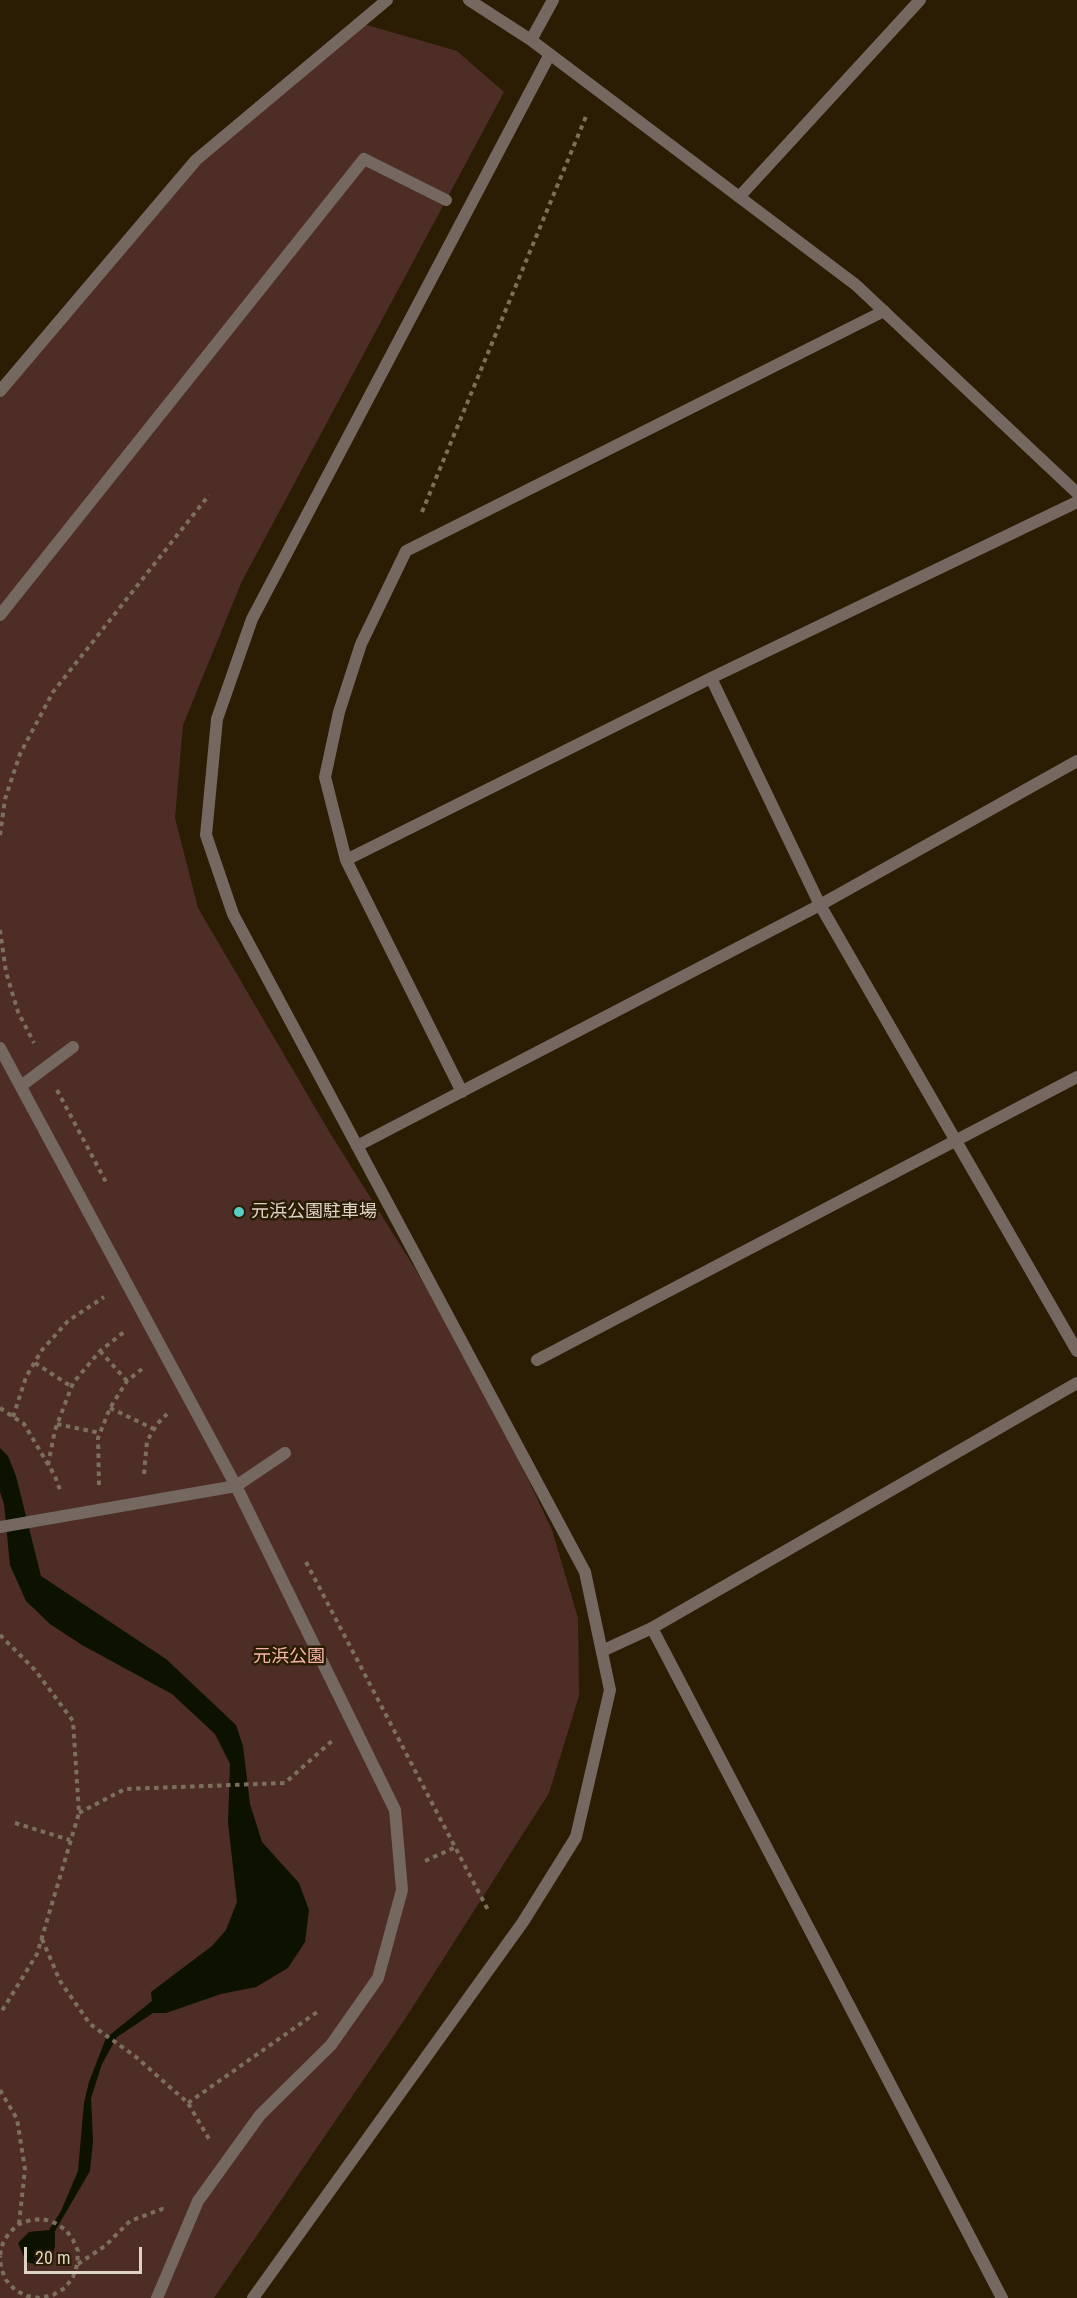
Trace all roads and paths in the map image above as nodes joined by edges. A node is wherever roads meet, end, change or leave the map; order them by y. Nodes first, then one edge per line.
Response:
1 (387, 0) edge
2 (469, 0) edge
3 (553, 0) edge
4 (920, 0) edge
5 (531, 40) junction
6 (550, 54) junction
7 (597, 90) junction
8 (740, 196) junction
9 (446, 200) dead end
10 (884, 312) junction
11 (0, 391) edge
12 (1077, 493) edge
13 (209, 495) dead end
14 (1077, 502) edge
15 (406, 551) junction
16 (0, 615) edge
17 (711, 678) junction
18 (1077, 761) edge
19 (0, 835) edge
20 (346, 860) junction
21 (820, 905) junction
22 (0, 930) edge
23 (73, 1047) dead end
24 (0, 1048) edge
25 (46, 1068) junction
26 (1077, 1077) edge
27 (21, 1086) junction
28 (462, 1092) junction
29 (955, 1140) junction
30 (357, 1146) junction
31 (127, 1283) junction
32 (145, 1316) junction
33 (100, 1351) junction
34 (1077, 1351) edge
35 (164, 1352) junction
36 (537, 1360) dead end
37 (35, 1363) junction
38 (127, 1380) junction
39 (1077, 1383) edge
40 (72, 1387) junction
41 (189, 1397) junction
42 (0, 1408) edge
43 (110, 1408) junction
44 (13, 1417) junction
45 (57, 1424) junction
46 (154, 1430) junction
47 (100, 1433) junction
48 (285, 1453) dead end
49 (48, 1464) junction
50 (236, 1486) junction
51 (145, 1502) junction
52 (102, 1509) junction
53 (69, 1515) junction
54 (0, 1527) edge
55 (301, 1552) dead end
56 (652, 1628) junction
57 (0, 1635) edge
58 (602, 1651) junction
59 (352, 1724) junction
60 (79, 1813) junction
61 (15, 1822) dead end
62 (70, 1840) junction
63 (489, 1912) dead end
64 (42, 1938) junction
65 (323, 2008) dead end
66 (0, 2014) edge
67 (0, 2090) edge
68 (188, 2103) junction
69 (223, 2166) junction
70 (190, 2219) junction
71 (19, 2224) junction
72 (0, 2256) edge
73 (77, 2265) junction
74 (157, 2298) edge
75 (253, 2298) edge
76 (1002, 2298) edge

1 - 11 street
2 - 5 street
3 - 5 street
4 - 8 street
5 - 6 street
6 - 7 street
6 - 30 street
7 - 8 street
7 - 15 path
8 - 10 street
9 - 16 street
10 - 12 street
10 - 15 street
13 - 19 path
14 - 17 street
15 - 20 street
17 - 20 street
17 - 21 street
18 - 21 street
20 - 28 street
21 - 28 street
21 - 29 street
22 - 25 path
23 - 25 street
24 - 27 street
25 - 27 street
26 - 29 street
27 - 31 street
28 - 30 street
29 - 34 street
29 - 36 street
30 - 58 street
31 - 32 street
31 - 37 path
32 - 33 path
32 - 35 street
33 - 38 path
33 - 40 path
35 - 38 path
35 - 41 street
37 - 40 path
37 - 44 path
38 - 43 path
39 - 56 street
40 - 45 path
41 - 46 path
41 - 50 street
42 - 44 path
43 - 46 path
43 - 47 path
44 - 49 path
45 - 47 path
45 - 49 path
46 - 51 path
47 - 52 path
48 - 50 street
49 - 53 path
50 - 51 street
50 - 59 street
51 - 52 street
52 - 53 street
53 - 54 street
55 - 63 path
56 - 58 street
56 - 76 street
57 - 60 path
58 - 75 street
59 - 60 path
59 - 69 street
60 - 62 path
61 - 62 path
62 - 64 path
64 - 66 path
64 - 68 path
65 - 68 path
67 - 71 path
68 - 69 path
69 - 70 street
70 - 73 path
70 - 74 street
71 - 72 path
71 - 73 path
72 - 73 path

